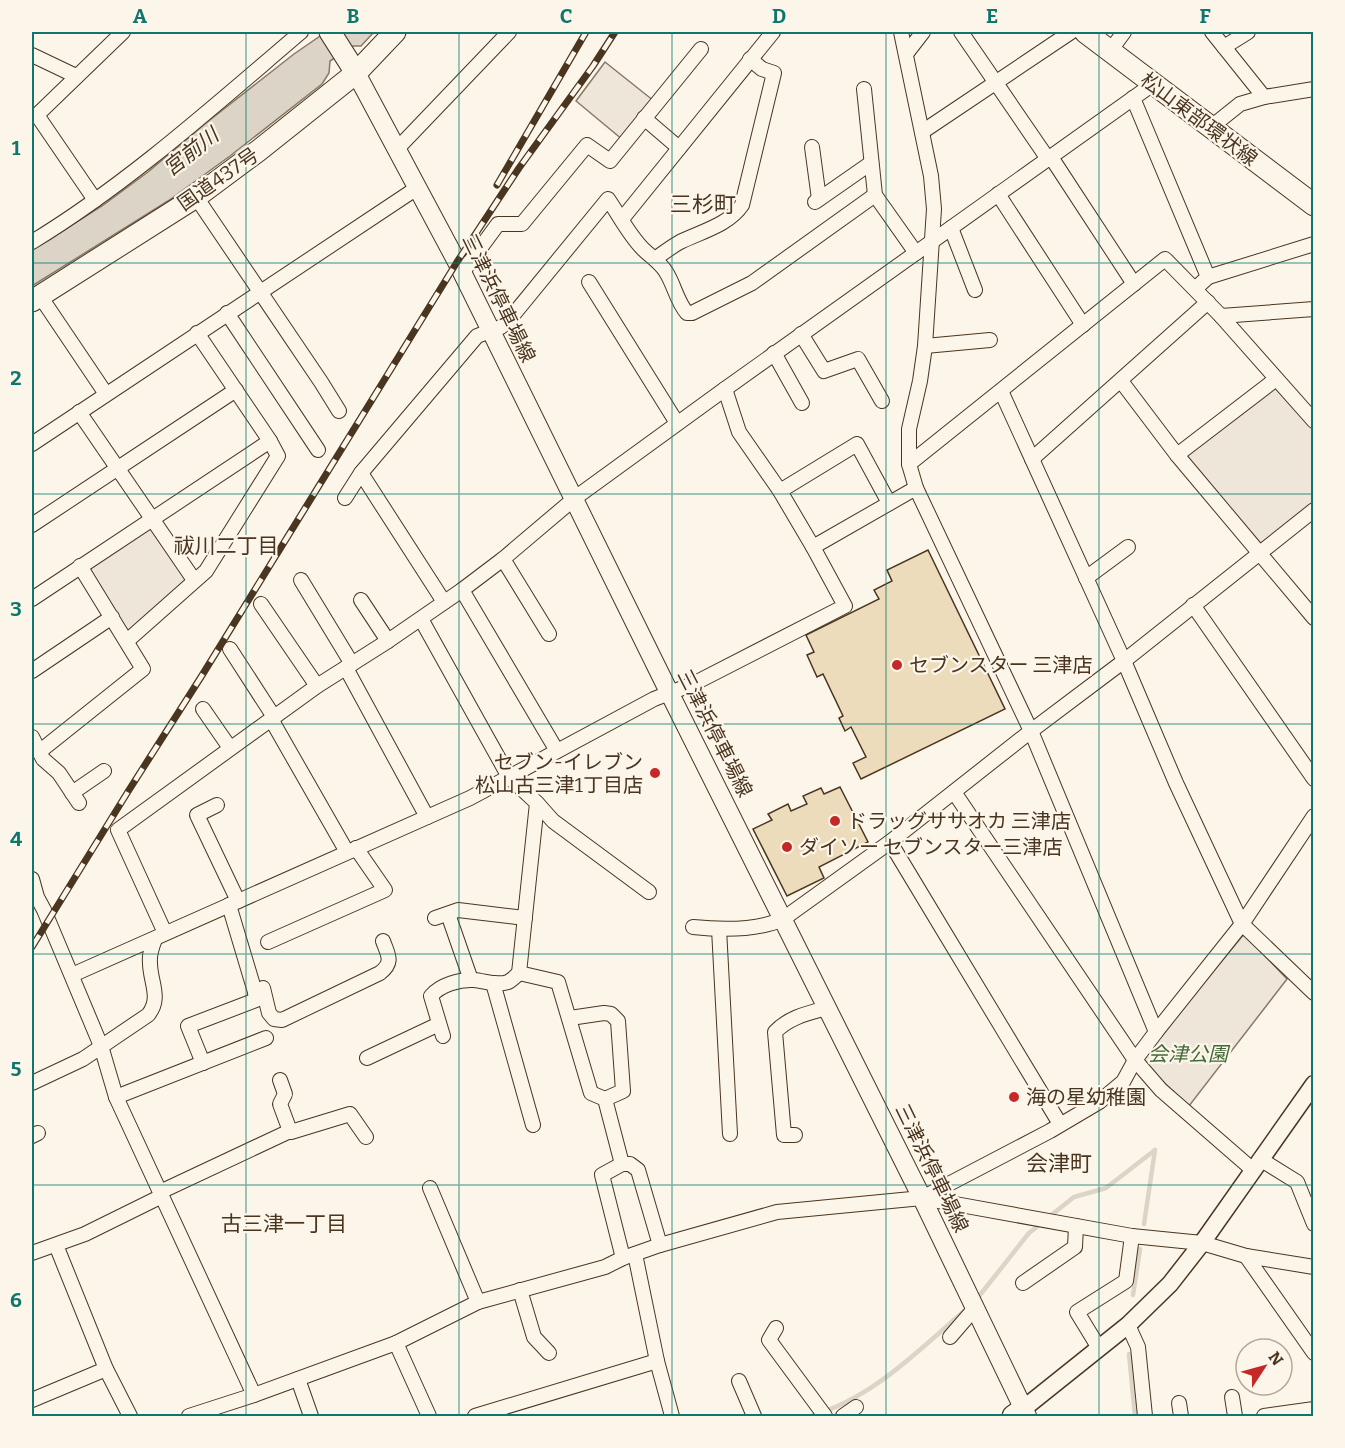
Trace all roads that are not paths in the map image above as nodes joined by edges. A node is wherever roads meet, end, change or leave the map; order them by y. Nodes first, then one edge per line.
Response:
1 (123, 32) edge
2 (301, 32) edge
3 (330, 32) edge
4 (395, 32) edge
5 (508, 32) edge
6 (773, 32) edge
7 (901, 32) edge
8 (923, 32) edge
9 (961, 32) edge
10 (1071, 32) edge
11 (1085, 32) edge
12 (1124, 32) edge
13 (1212, 32) edge
14 (1248, 32) edge
15 (1224, 47) junction
16 (701, 49) dead end
17 (1110, 51) junction
18 (906, 54) junction
19 (32, 55) edge
20 (750, 59) junction
21 (353, 68) junction
22 (76, 76) junction
23 (995, 82) junction
24 (1153, 84) junction
25 (864, 89) dead end
26 (1314, 89) edge
27 (1263, 97) junction
28 (1133, 98) junction
29 (645, 118) junction
30 (1210, 128) junction
31 (922, 132) junction
32 (812, 147) dead end
33 (679, 148) junction
34 (397, 149) junction
35 (1049, 158) junction
36 (872, 162) junction
37 (417, 188) junction
38 (998, 194) junction
39 (875, 195) junction
40 (196, 197) junction
41 (94, 200) junction
42 (1314, 205) edge
43 (622, 219) junction
44 (951, 228) junction
45 (32, 242) edge
46 (930, 242) junction
47 (1314, 244) edge
48 (916, 253) junction
49 (656, 259) junction
50 (462, 273) junction
51 (1208, 277) junction
52 (589, 282) dead end
53 (1134, 284) junction
54 (1195, 289) junction
55 (975, 290) dead end
56 (260, 291) junction
57 (36, 299) edge
58 (1208, 302) junction
59 (1314, 309) edge
60 (227, 313) junction
61 (1221, 316) junction
62 (1083, 325) junction
63 (490, 331) junction
64 (197, 333) junction
65 (801, 334) junction
66 (990, 340) dead end
67 (925, 346) junction
68 (774, 353) junction
69 (1276, 378) junction
70 (1120, 381) junction
71 (724, 389) junction
72 (236, 390) junction
73 (1001, 392) junction
74 (106, 394) junction
75 (882, 401) dead end
76 (802, 403) dead end
77 (339, 411) dead end
78 (79, 412) junction
79 (1314, 421) edge
80 (677, 423) junction
81 (270, 441) junction
82 (32, 444) edge
83 (318, 450) dead end
84 (1177, 455) junction
85 (1032, 459) junction
86 (909, 464) junction
87 (117, 469) junction
88 (361, 473) junction
89 (916, 488) junction
90 (780, 491) junction
91 (345, 498) dead end
92 (575, 498) junction
93 (889, 503) junction
94 (1314, 510) edge
95 (152, 518) junction
96 (32, 525) edge
97 (1128, 546) dead end
98 (813, 547) junction
99 (1259, 554) junction
100 (503, 559) junction
101 (81, 566) junction
102 (1086, 578) junction
103 (194, 580) junction
104 (301, 580) dead end
105 (462, 590) junction
106 (32, 599) edge
107 (361, 600) dead end
108 (444, 602) junction
109 (261, 604) dead end
110 (1193, 605) junction
111 (112, 617) junction
112 (1314, 618) edge
113 (421, 619) junction
114 (549, 634) dead end
115 (127, 641) junction
116 (388, 641) junction
117 (230, 649) dead end
118 (1124, 661) junction
119 (349, 666) junction
120 (32, 671) edge
121 (317, 687) junction
122 (670, 694) junction
123 (203, 709) dead end
124 (272, 718) junction
125 (1031, 731) junction
126 (32, 737) edge
127 (230, 748) junction
128 (557, 751) junction
129 (39, 752) junction
130 (104, 771) dead end
131 (510, 777) junction
132 (1314, 779) edge
133 (954, 792) junction
134 (537, 803) junction
135 (217, 805) dead end
136 (1314, 816) edge
137 (428, 817) junction
138 (890, 842) junction
139 (351, 850) junction
140 (32, 881) edge
141 (649, 892) dead end
142 (34, 902) edge
143 (234, 903) junction
144 (525, 918) junction
145 (783, 919) junction
146 (1242, 924) junction
147 (693, 927) dead end
148 (719, 929) junction
149 (160, 936) junction
150 (383, 941) dead end
151 (268, 942) dead end
152 (519, 973) junction
153 (72, 975) junction
154 (471, 980) junction
155 (493, 983) junction
156 (263, 988) junction
157 (1314, 993) edge
158 (827, 1008) junction
159 (570, 1018) junction
160 (1156, 1032) junction
161 (266, 1038) dead end
162 (101, 1046) junction
163 (377, 1058) dead end
164 (1135, 1060) junction
165 (203, 1063) junction
166 (279, 1080) dead end
167 (32, 1083) edge
168 (1314, 1084) edge
169 (116, 1097) junction
170 (605, 1099) junction
171 (1060, 1124) junction
172 (533, 1125) dead end
173 (290, 1131) junction
174 (730, 1134) dead end
175 (795, 1135) dead end
176 (366, 1137) dead end
177 (621, 1164) junction
178 (1257, 1165) junction
179 (430, 1188) dead end
180 (161, 1194) junction
181 (922, 1198) junction
182 (1311, 1209) edge
183 (1314, 1224) edge
184 (1076, 1226) junction
185 (1132, 1236) junction
186 (1202, 1243) junction
187 (56, 1245) junction
188 (660, 1245) junction
189 (32, 1253) edge
190 (629, 1256) junction
191 (1246, 1256) junction
192 (1314, 1267) edge
193 (1023, 1283) dead end
194 (520, 1290) junction
195 (478, 1302) junction
196 (972, 1303) junction
197 (1128, 1325) junction
198 (776, 1329) dead end
199 (950, 1337) dead end
200 (396, 1343) junction
201 (1098, 1348) junction
202 (549, 1353) dead end
203 (1314, 1353) edge
204 (657, 1361) junction
205 (106, 1369) junction
206 (298, 1379) junction
207 (739, 1381) dead end
208 (254, 1395) junction
209 (1232, 1397) dead end
210 (32, 1400) edge
211 (856, 1407) dead end
212 (1314, 1409) edge
213 (1021, 1414) edge
214 (130, 1416) edge
215 (189, 1416) edge
216 (311, 1416) edge
217 (429, 1416) edge
218 (476, 1416) edge
219 (672, 1416) edge
220 (754, 1416) edge
221 (825, 1416) edge
222 (843, 1416) edge
223 (1145, 1416) edge
224 (1235, 1416) edge
225 (1264, 1416) edge

1 - 22 street
2 - 41 street
3 - 21 main road
4 - 21 main road, 国道437号
5 - 34 street
6 - 20 street
7 - 18 street
8 - 18 street
9 - 23 street
10 - 23 street
11 - 17 main road, 松山東部環状線
12 - 17 street
13 - 15 street
14 - 15 street
15 - 27 street
16 - 29 street
17 - 24 main road, 松山東部環状線
18 - 31 street
19 - 22 street
20 - 33 street
20 - 49 street
21 - 34 main road, 三津浜停車場線
21 - 40 main road, 国道437号
22 - 41 street
23 - 31 street
23 - 35 street
24 - 28 street
24 - 30 main road, 松山東部環状線
25 - 36 street
26 - 27 street
27 - 30 street
28 - 35 street
28 - 51 street
29 - 33 street
29 - 50 street
30 - 42 main road, 松山東部環状線
31 - 46 street
32 - 36 street
33 - 43 street
34 - 37 main road, 三津浜停車場線
35 - 38 street
35 - 53 street
36 - 39 street
37 - 50 main road, 三津浜停車場線
37 - 56 street
38 - 44 street
38 - 62 street
39 - 48 street
39 - 49 street
40 - 56 street
40 - 57 main road, 国道437号
41 - 45 street
43 - 49 street
43 - 63 street
44 - 46 street
44 - 55 street
46 - 48 street
46 - 67 street
47 - 51 street
48 - 65 street
50 - 63 main road, 三津浜停車場線
51 - 54 street
52 - 80 street
53 - 54 street
53 - 62 street
54 - 58 street
56 - 60 street
56 - 77 street
57 - 74 street
58 - 61 street
58 - 70 street
59 - 61 street
60 - 64 street
60 - 83 street
61 - 69 street
62 - 73 street
63 - 88 street
63 - 92 main road, 三津浜停車場線
64 - 72 street
64 - 74 street
65 - 68 street
65 - 75 street
66 - 67 street
67 - 86 street
68 - 71 street
68 - 76 street
69 - 79 street
69 - 84 street
70 - 84 street
70 - 85 street
71 - 80 street
71 - 90 street
72 - 81 street
72 - 87 street
73 - 85 street
73 - 86 street
74 - 78 street
78 - 82 street
78 - 87 street
80 - 92 street
81 - 95 street
81 - 103 street
84 - 99 street
85 - 102 street
86 - 89 street
87 - 95 street
87 - 96 street
88 - 91 street
88 - 108 street
89 - 93 street
89 - 125 street
90 - 93 street
90 - 98 street
92 - 100 street
92 - 122 main road, 三津浜停車場線
93 - 98 street
94 - 99 street
95 - 101 street
95 - 103 street
97 - 102 street
98 - 122 street
99 - 110 street
99 - 112 street
100 - 105 street
100 - 114 street
101 - 106 street
101 - 111 street
102 - 118 street
103 - 115 street
104 - 119 street
105 - 108 street
105 - 128 street
107 - 116 street
108 - 113 street
109 - 121 street
110 - 118 street
110 - 132 street
111 - 115 street
111 - 120 street
113 - 116 street
113 - 131 street
115 - 129 street
116 - 119 street
117 - 124 street
118 - 125 street
118 - 146 street
119 - 121 street
119 - 137 street
121 - 124 street
122 - 128 street
122 - 145 main road, 三津浜停車場線
123 - 127 street
124 - 127 street
124 - 139 street
125 - 133 street
125 - 160 street
126 - 129 street
127 - 149 street
128 - 131 street
129 - 130 street
131 - 134 street
131 - 137 street
133 - 138 street
133 - 164 street
134 - 141 street
134 - 144 street
135 - 143 street
136 - 146 street
137 - 139 street
138 - 145 street
138 - 171 street
139 - 143 street
139 - 151 street
140 - 142 street
142 - 153 street
143 - 149 street
143 - 156 street
144 - 152 street
144 - 154 street
145 - 148 street
145 - 158 main road, 三津浜停車場線
146 - 157 street
146 - 160 street
147 - 148 street
148 - 174 street
149 - 153 street
149 - 162 street
150 - 156 street
152 - 155 street
152 - 159 street
153 - 162 street
154 - 155 street
154 - 163 street
155 - 172 street
156 - 165 street
158 - 175 street
158 - 181 main road, 三津浜停車場線
159 - 170 street
159 - 170 street
160 - 164 street
161 - 165 street
162 - 167 street
162 - 169 street
164 - 171 street
164 - 178 street
165 - 169 street
166 - 173 street
168 - 178 street
169 - 180 street
170 - 177 street
171 - 181 street
173 - 176 street
173 - 180 street
177 - 188 street
177 - 190 street
178 - 182 street
178 - 186 street
179 - 195 street
180 - 187 street
180 - 208 street
181 - 184 street
181 - 188 street
181 - 196 main road, 三津浜停車場線
182 - 183 street
184 - 185 street
184 - 193 street
185 - 186 street
185 - 201 street
186 - 191 street
186 - 197 street
187 - 189 street
187 - 205 street
188 - 190 street
190 - 194 street
190 - 204 street
191 - 192 street
191 - 203 street
194 - 195 street
194 - 202 street
195 - 200 street
196 - 199 street
196 - 213 main road, 三津浜停車場線
197 - 201 street
197 - 223 street
198 - 221 street
200 - 206 street
200 - 217 street
201 - 213 street
204 - 218 street
204 - 219 street
205 - 210 street
205 - 214 street
206 - 208 street
206 - 216 street
207 - 220 street
208 - 215 street
209 - 224 street
211 - 222 street
212 - 225 street

